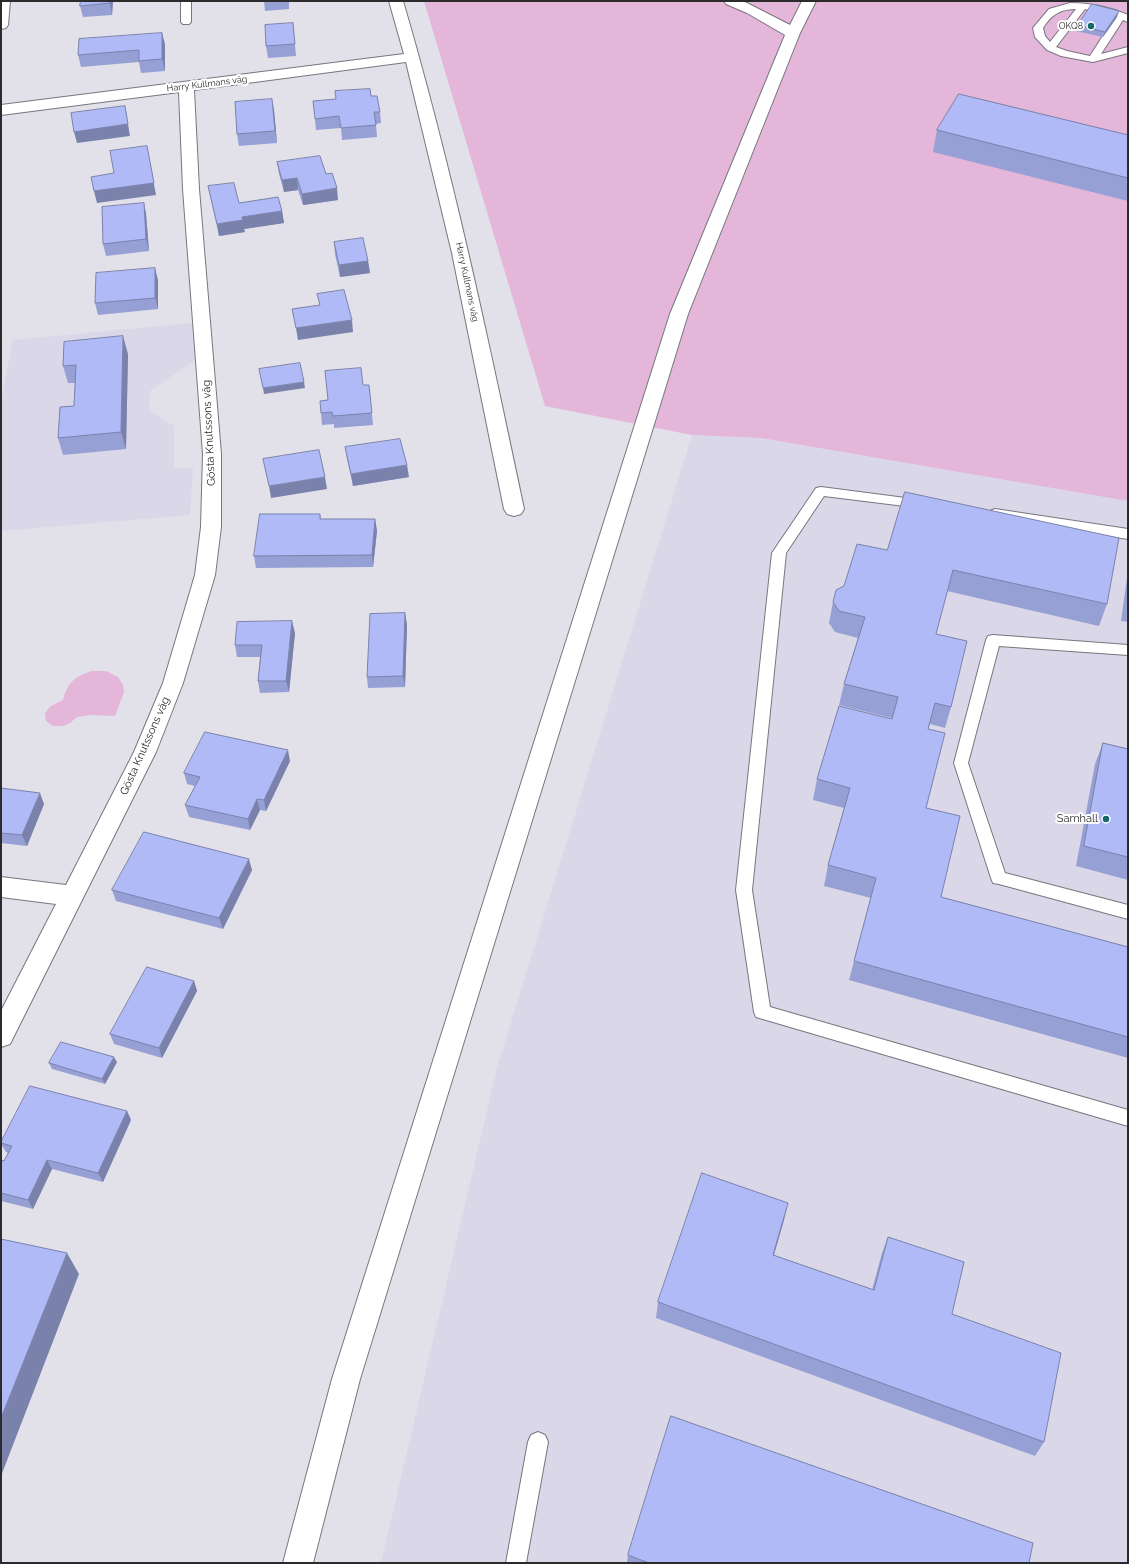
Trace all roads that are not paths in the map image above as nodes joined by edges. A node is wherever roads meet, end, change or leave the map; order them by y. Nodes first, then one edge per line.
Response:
1 (3, 1) edge
2 (186, 1) edge
3 (396, 1) edge
4 (731, 1) edge
5 (809, 1) edge
6 (1083, 6) junction
7 (1124, 18) edge
8 (186, 22) dead end
9 (1, 25) edge
10 (793, 33) junction
11 (1050, 48) junction
12 (1128, 50) edge
13 (413, 57) junction
14 (1092, 59) junction
15 (186, 87) junction
16 (1, 110) edge
17 (936, 506) edge
18 (514, 508) dead end
19 (982, 512) edge
20 (1128, 534) edge
21 (1128, 650) edge
22 (1, 887) edge
23 (73, 896) junction
24 (1128, 912) edge
25 (1, 1036) edge
26 (1128, 1118) edge
27 (538, 1442) dead end
28 (298, 1563) edge
29 (516, 1563) edge

1 - 9 street
2 - 8 lane
3 - 13 street, Harry Kullmans väg
4 - 10 street
5 - 10 street
6 - 7 lane
6 - 11 lane
6 - 11 lane
7 - 14 lane
10 - 28 street
11 - 14 lane
12 - 14 lane
13 - 15 street, Harry Kullmans väg
13 - 18 street, Harry Kullmans väg
15 - 16 street, Harry Kullmans väg
15 - 23 street, Gösta Knutssons väg
17 - 26 lane
19 - 20 lane
21 - 24 lane
22 - 23 street
23 - 25 street, Gösta Knutssons väg
27 - 29 lane

